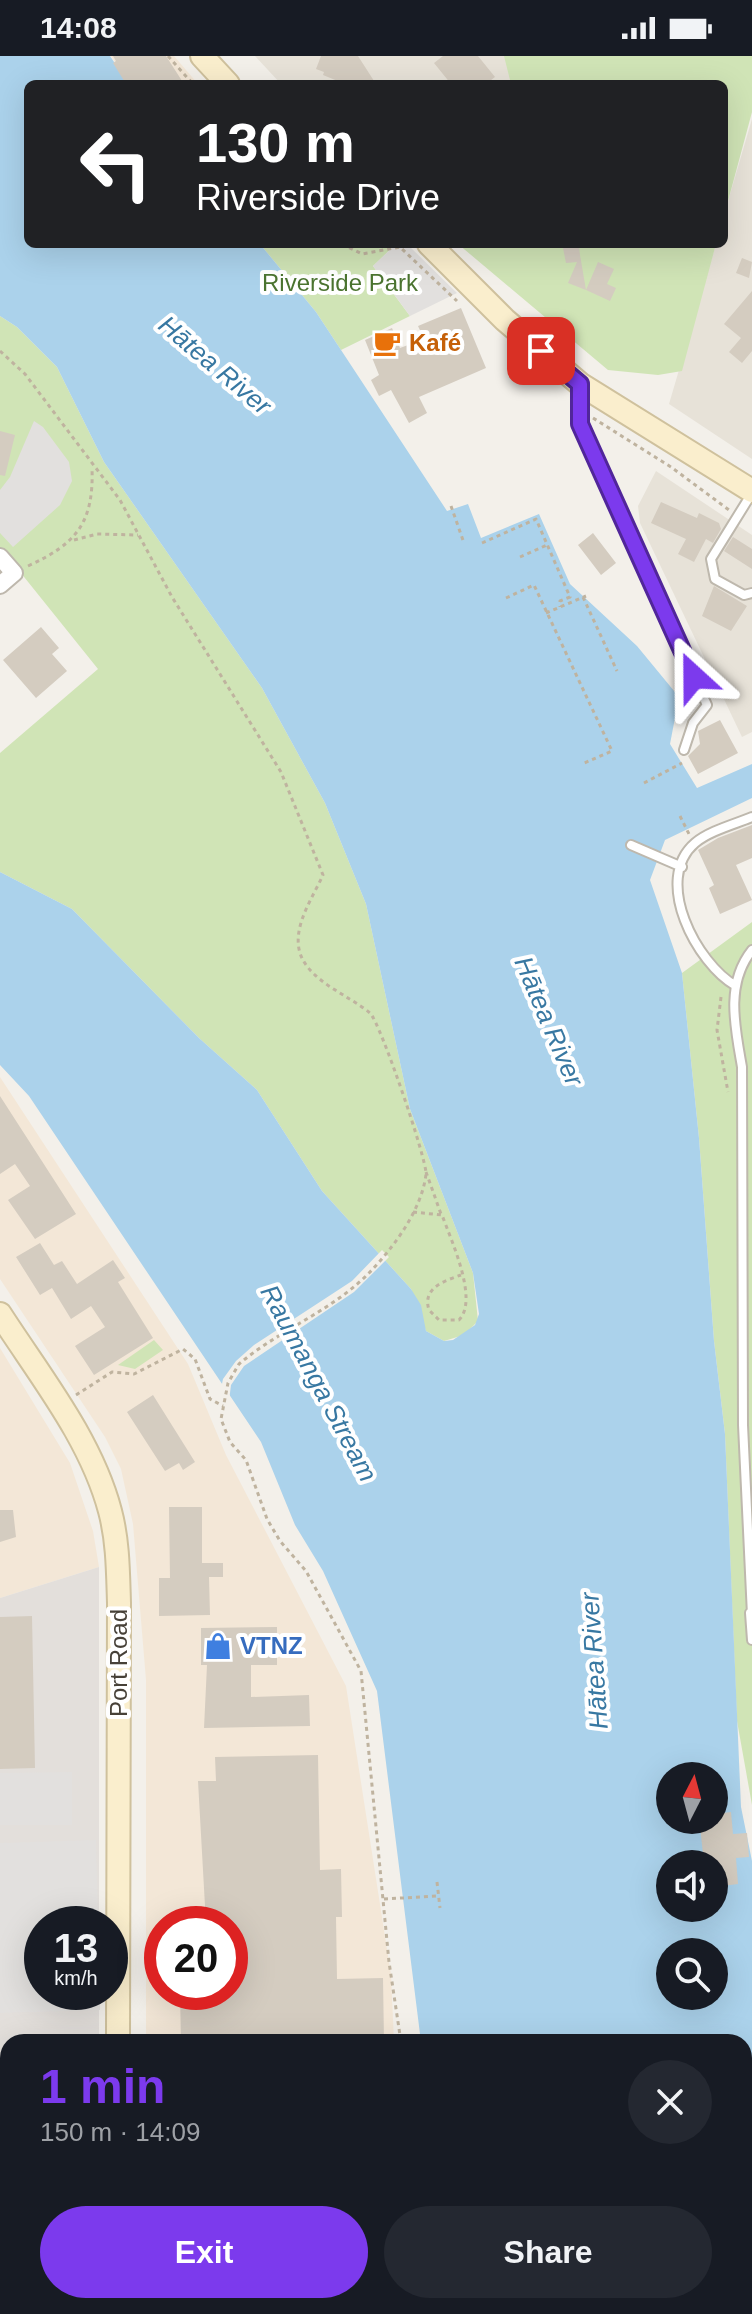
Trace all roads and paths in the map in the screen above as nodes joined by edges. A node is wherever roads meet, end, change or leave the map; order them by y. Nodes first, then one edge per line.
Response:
1 (168, 56) edge
2 (202, 56) edge
3 (189, 80) edge
4 (224, 80) edge
5 (350, 248) edge
6 (395, 248) edge
7 (433, 248) edge
8 (0, 351) edge
9 (580, 384) junction
10 (92, 466) junction
11 (752, 491) edge
12 (451, 506) dead end
13 (542, 515) dead end
14 (536, 519) junction
15 (138, 535) junction
16 (74, 540) junction
17 (464, 543) dead end
18 (482, 543) dead end
19 (547, 545) junction
20 (0, 557) edge
21 (520, 557) dead end
22 (14, 573) junction
23 (0, 585) edge
24 (752, 593) edge
25 (506, 598) dead end
26 (560, 607) junction
27 (546, 613) junction
28 (617, 671) dead end
29 (684, 750) dead end
30 (682, 763) dead end
31 (582, 764) dead end
32 (644, 783) dead end
33 (680, 816) dead end
34 (752, 817) edge
35 (690, 837) dead end
36 (631, 845) dead end
37 (682, 867) junction
38 (752, 950) edge
39 (736, 986) junction
40 (426, 1172) junction
41 (413, 1212) junction
42 (442, 1215) junction
43 (461, 1275) junction
44 (0, 1314) edge
45 (59, 1406) junction
46 (223, 1406) junction
47 (751, 1614) edge
48 (752, 1640) edge
49 (437, 1882) dead end
50 (438, 1896) junction
51 (384, 1899) junction
52 (440, 1908) dead end
53 (118, 2034) edge
54 (400, 2034) edge

1 - 3 path
2 - 4 main road
5 - 6 path
7 - 9 main road
8 - 10 path
9 - 11 main road
9 - 29 lane
10 - 15 path
10 - 16 path
11 - 24 lane
12 - 17 path
13 - 14 path
14 - 18 path
14 - 19 path
15 - 16 path
15 - 40 path
16 - 22 path
19 - 21 path
19 - 26 path
20 - 22 street
22 - 23 street
25 - 27 path
26 - 27 path
26 - 28 path
27 - 31 path
30 - 32 path
33 - 35 path
34 - 37 lane
36 - 37 lane
37 - 39 lane
38 - 39 lane
39 - 47 lane
40 - 41 path
40 - 42 path
41 - 42 path
41 - 46 path
42 - 43 path
43 - 43 path
44 - 45 main road, Port Road
45 - 46 path
45 - 53 main road, Port Road
46 - 51 path
47 - 48 lane
49 - 50 path
50 - 51 path
50 - 52 path
51 - 54 path

